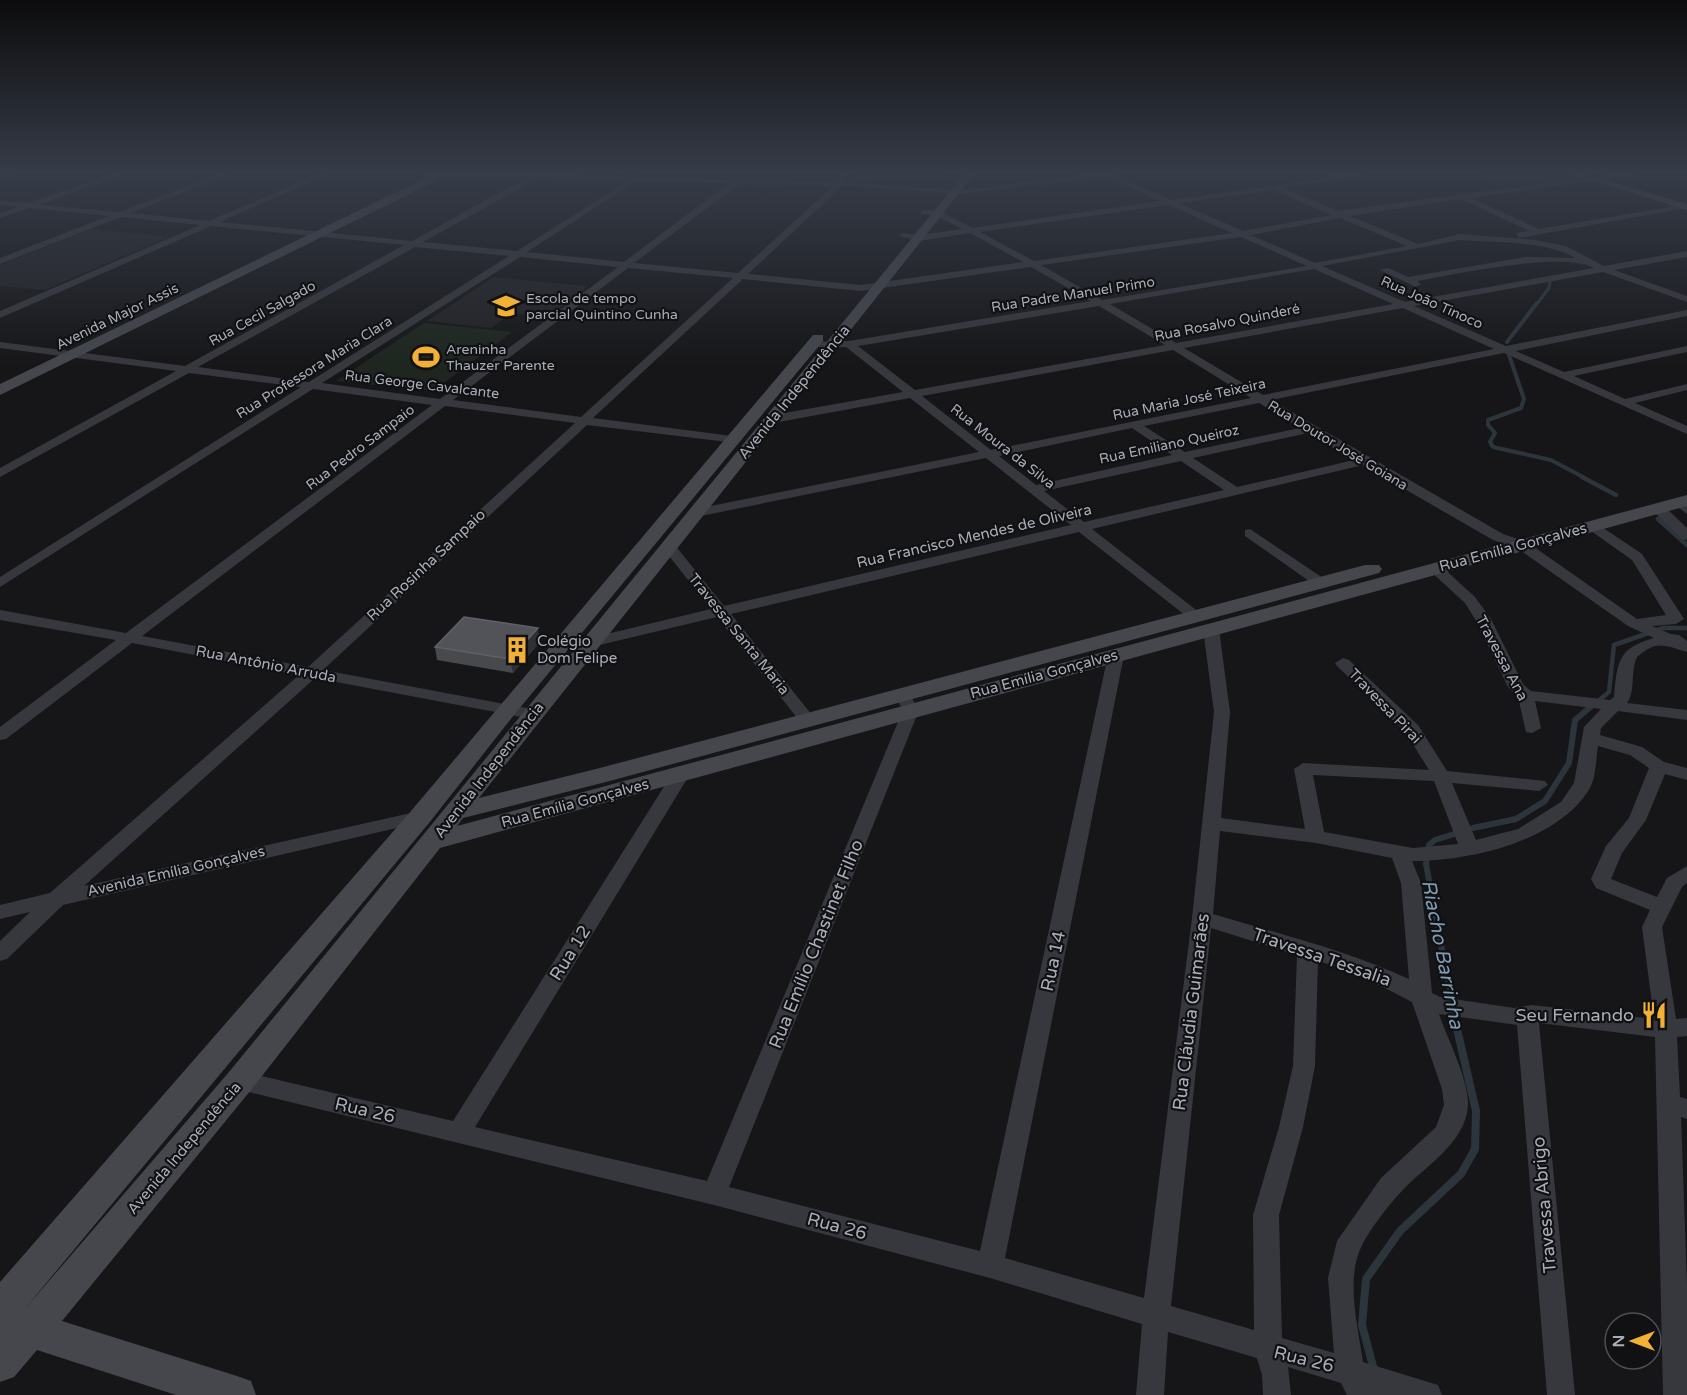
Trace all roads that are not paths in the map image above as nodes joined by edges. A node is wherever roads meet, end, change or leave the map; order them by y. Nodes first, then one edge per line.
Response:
1 (61, 237) edge
2 (181, 237) edge
3 (293, 237) edge
4 (313, 237) edge
5 (352, 237) edge
6 (427, 237) edge
7 (549, 237) edge
8 (663, 237) edge
9 (780, 237) edge
10 (911, 237) edge
11 (982, 237) edge
12 (1206, 237) edge
13 (1251, 237) edge
14 (1393, 237) edge
15 (1462, 237) edge
16 (1463, 237) edge
17 (1508, 237) edge
18 (1505, 241) junction
19 (416, 243) junction
20 (1416, 247) junction
21 (523, 254) junction
22 (1687, 254) edge
23 (0, 261) edge
24 (628, 264) junction
25 (1027, 264) junction
26 (1601, 265) junction
27 (1316, 266) junction
28 (1385, 270) dead end
29 (740, 276) junction
30 (1407, 280) junction
31 (191, 286) junction
32 (870, 286) junction
33 (208, 288) junction
34 (1687, 294) edge
35 (1444, 297) junction
36 (1687, 299) edge
37 (1099, 303) junction
38 (1403, 304) junction
39 (1687, 313) edge
40 (0, 315) edge
41 (831, 344) junction
42 (0, 345) edge
43 (1176, 347) junction
44 (1505, 349) junction
45 (1687, 349) edge
46 (54, 352) junction
47 (73, 354) junction
48 (189, 370) junction
49 (1564, 375) junction
50 (0, 378) edge
51 (313, 386) junction
52 (1687, 387) edge
53 (0, 390) edge
54 (912, 394) junction
55 (1262, 399) junction
56 (1625, 402) junction
57 (445, 403) junction
58 (584, 419) junction
59 (773, 419) junction
60 (1136, 425) junction
61 (1310, 429) junction
62 (1687, 430) edge
63 (732, 440) junction
64 (989, 455) junction
65 (1183, 457) junction
66 (1364, 461) junction
67 (0, 473) edge
68 (1033, 489) junction
69 (1236, 492) junction
70 (1679, 501) edge
71 (696, 513) junction
72 (1592, 526) junction
73 (1084, 527) junction
74 (1250, 532) dead end
75 (1687, 536) edge
76 (1498, 537) junction
77 (1521, 544) junction
78 (669, 547) junction
79 (1435, 568) junction
80 (0, 583) edge
81 (1321, 583) junction
82 (1294, 598) junction
83 (720, 612) junction
84 (0, 615) edge
85 (1203, 623) junction
86 (1633, 623) junction
87 (131, 637) junction
88 (1679, 638) edge
89 (591, 642) junction
90 (1687, 647) edge
91 (1116, 655) junction
92 (1343, 663) dead end
93 (310, 674) junction
94 (1526, 695) junction
95 (906, 703) junction
96 (1615, 706) junction
97 (506, 710) junction
98 (532, 714) junction
99 (1687, 715) edge
100 (808, 720) junction
101 (1532, 728) dead end
102 (0, 735) edge
103 (1590, 738) junction
104 (1658, 766) junction
105 (681, 774) junction
106 (1687, 774) edge
107 (1441, 776) junction
108 (1539, 785) dead end
109 (456, 812) junction
110 (420, 817) junction
111 (1210, 823) junction
112 (352, 832) junction
113 (1317, 837) junction
114 (400, 840) junction
115 (432, 842) junction
116 (1470, 849) junction
117 (1406, 854) junction
118 (1687, 873) edge
119 (59, 897) junction
120 (1662, 907) junction
121 (0, 912) edge
122 (1202, 918) junction
123 (1308, 949) junction
124 (0, 953) edge
125 (1429, 1002) junction
126 (1527, 1015) junction
127 (1676, 1028) edge
128 (240, 1081) junction
129 (1678, 1106) edge
130 (459, 1132) junction
131 (714, 1194) junction
132 (990, 1266) junction
133 (0, 1310) edge
134 (1156, 1315) junction
135 (15, 1330) edge
136 (1268, 1350) junction
137 (0, 1363) edge
138 (1357, 1380) edge
139 (1416, 1392) edge
140 (237, 1395) edge
141 (1150, 1395) edge
142 (1277, 1395) edge
143 (1561, 1395) edge
144 (1677, 1395) edge

1 - 23 street
2 - 40 street
3 - 31 street, Avenida Major Assis
4 - 33 street, Avenida Major Assis
5 - 19 street
6 - 19 street, Rua Cecil Salgado
7 - 21 street, Rua Professora Maria Clara
8 - 24 street, Rua Pedro Sampaio
9 - 29 street, Rua Rosinha Sampaio
10 - 32 street, Avenida Independência
11 - 25 street, Rua Doutor José Goiana
12 - 25 street
13 - 27 street, Rua João Tinoco
14 - 20 street
15 - 20 street, Rua Padre Manuel Primo
16 - 18 street, Rua Padre Manuel Primo
17 - 18 street, Rua Padre Manuel Primo
18 - 26 street
19 - 21 street
19 - 48 street, Rua Cecil Salgado
20 - 27 street, Rua Padre Manuel Primo
21 - 24 street
21 - 51 street, Rua Professora Maria Clara
22 - 26 street, Rua Rosalvo Quinderé
24 - 29 street
24 - 57 street, Rua Pedro Sampaio
25 - 32 street
25 - 37 street, Rua Doutor José Goiana
26 - 30 street
26 - 34 street
26 - 35 street, Rua Rosalvo Quinderé
26 - 36 street
27 - 37 street, Rua Padre Manuel Primo
27 - 38 street, Rua João Tinoco
28 - 30 street
29 - 32 street
29 - 58 street, Rua Rosinha Sampaio
30 - 35 street
31 - 33 street
31 - 46 street, Avenida Major Assis
32 - 41 street, Avenida Independência
33 - 47 street, Avenida Major Assis
35 - 38 street, Rua Rosalvo Quinderé
37 - 41 street, Rua Padre Manuel Primo
37 - 43 street, Rua Doutor José Goiana
38 - 43 street, Rua Rosalvo Quinderé
38 - 44 street, Rua João Tinoco
39 - 44 street, Rua Maria José Teixeira
41 - 54 street, Rua Moura da Silva
41 - 59 street, Avenida Independência
41 - 63 street, Avenida Independência
42 - 46 street, Rua George Cavalcante
43 - 54 street, Rua Rosalvo Quinderé
43 - 55 street, Rua Doutor José Goiana
44 - 49 street, Rua João Tinoco
44 - 55 street, Rua Maria José Teixeira
45 - 49 street
46 - 47 street, Rua George Cavalcante
46 - 50 street, Avenida Major Assis
47 - 48 street, Rua George Cavalcante
47 - 53 street, Avenida Major Assis
48 - 51 street, Rua George Cavalcante
48 - 67 street, Rua Cecil Salgado
49 - 56 street, Rua João Tinoco
51 - 57 street, Rua George Cavalcante
51 - 80 street, Rua Professora Maria Clara
52 - 56 street
54 - 59 street, Rua Rosalvo Quinderé
54 - 64 street, Rua Moura da Silva
55 - 60 street, Rua Maria José Teixeira
55 - 61 street, Rua Doutor José Goiana
56 - 62 street, Rua João Tinoco
57 - 58 street, Rua George Cavalcante
57 - 87 street, Rua Pedro Sampaio
58 - 63 street, Rua George Cavalcante
58 - 93 street, Rua Rosinha Sampaio
59 - 71 street, Avenida Independência
60 - 64 street, Rua Maria José Teixeira
60 - 65 street
61 - 65 street, Rua Emiliano Queiroz
61 - 66 street, Rua Doutor José Goiana
63 - 97 street, Avenida Independência
64 - 68 street, Rua Moura da Silva
64 - 71 street, Rua Maria José Teixeira
65 - 68 street, Rua Emiliano Queiroz
65 - 69 street
66 - 69 street, Rua Francisco Mendes de Oliveira
66 - 76 street, Rua Doutor José Goiana
68 - 73 street, Rua Moura da Silva
69 - 73 street, Rua Francisco Mendes de Oliveira
70 - 72 street, Rua Emília Gonçalves
70 - 75 street
70 - 76 street, Rua Emília Gonçalves
71 - 78 street, Avenida Independência
72 - 77 street, Rua Emília Gonçalves
72 - 86 street
73 - 83 street, Rua Francisco Mendes de Oliveira
73 - 85 street, Rua Moura da Silva
74 - 81 street
76 - 77 street, Rua Doutor José Goiana
76 - 81 street, Rua Emília Gonçalves
77 - 79 street, Rua Emília Gonçalves
77 - 86 street, Rua Doutor José Goiana
78 - 83 street, Travessa Santa Maria
78 - 89 street, Avenida Independência
79 - 82 street, Rua Emília Gonçalves
79 - 94 street, Travessa Ana
81 - 82 street, Rua Emília Gonçalves
82 - 85 street, Rua Emília Gonçalves
83 - 89 street, Rua Francisco Mendes de Oliveira
83 - 100 street, Travessa Santa Maria
84 - 87 street, Rua Antônio Arruda
85 - 91 street, Rua Emília Gonçalves
85 - 95 street, Rua Emília Gonçalves
85 - 111 street, Rua Cláudia Guimarães
86 - 88 street, Rua Doutor José Goiana
87 - 93 street, Rua Antônio Arruda
87 - 102 street, Rua Pedro Sampaio
88 - 90 street, Rua Doutor José Goiana
88 - 96 street
89 - 98 street, Avenida Independência
91 - 95 street, Rua Emília Gonçalves
91 - 132 street, Rua 14
92 - 107 street, Travessa Pirai
93 - 97 street, Rua Antônio Arruda
93 - 119 street, Rua Rosinha Sampaio
94 - 96 street
94 - 101 street, Travessa Ana
95 - 100 street, Rua Emília Gonçalves
95 - 105 street, Rua Emília Gonçalves
95 - 131 street, Rua Emílio Chastinet Filho
96 - 99 street
96 - 103 street
97 - 98 street, Rua Antônio Arruda
97 - 110 street, Avenida Independência
98 - 109 street, Avenida Independência
100 - 109 street, Rua Emília Gonçalves
103 - 104 street
103 - 116 street
104 - 106 street
104 - 120 street
105 - 115 street, Rua Emília Gonçalves
105 - 130 street, Rua 12
107 - 108 street
107 - 113 street
107 - 116 street, Travessa Pirai
109 - 110 street, Rua Emília Gonçalves
109 - 115 street, Avenida Independência
110 - 112 street, Avenida Emília Gonçalves
110 - 114 street, Avenida Independência
111 - 113 street
111 - 122 street, Rua Cláudia Guimarães
112 - 114 street, Avenida Emília Gonçalves
112 - 119 street, Avenida Emília Gonçalves
113 - 117 street
114 - 115 street, Rua Emília Gonçalves
114 - 133 street, Avenida Independência
115 - 128 street, Avenida Independência
116 - 117 street
117 - 125 street
118 - 120 street
119 - 121 street, Avenida Emília Gonçalves
119 - 124 street, Rua Rosinha Sampaio
120 - 127 street
122 - 123 street, Travessa Tessalia
122 - 134 street, Rua Cláudia Guimarães
123 - 125 street, Travessa Tessalia
123 - 136 street
125 - 126 street, Travessa Tessalia
125 - 138 street
126 - 127 street, Travessa Tessalia
126 - 143 street, Travessa Abrigo
127 - 129 street
128 - 130 street, Rua 26
128 - 135 street, Avenida Independência
129 - 144 street
130 - 131 street, Rua 26
131 - 132 street, Rua 26
132 - 134 street, Rua 26
134 - 136 street, Rua 26
134 - 141 street, Rua Cláudia Guimarães
135 - 137 street, Avenida Independência
135 - 140 street
136 - 138 street, Rua 26
136 - 142 street
138 - 139 street, Rua 26

